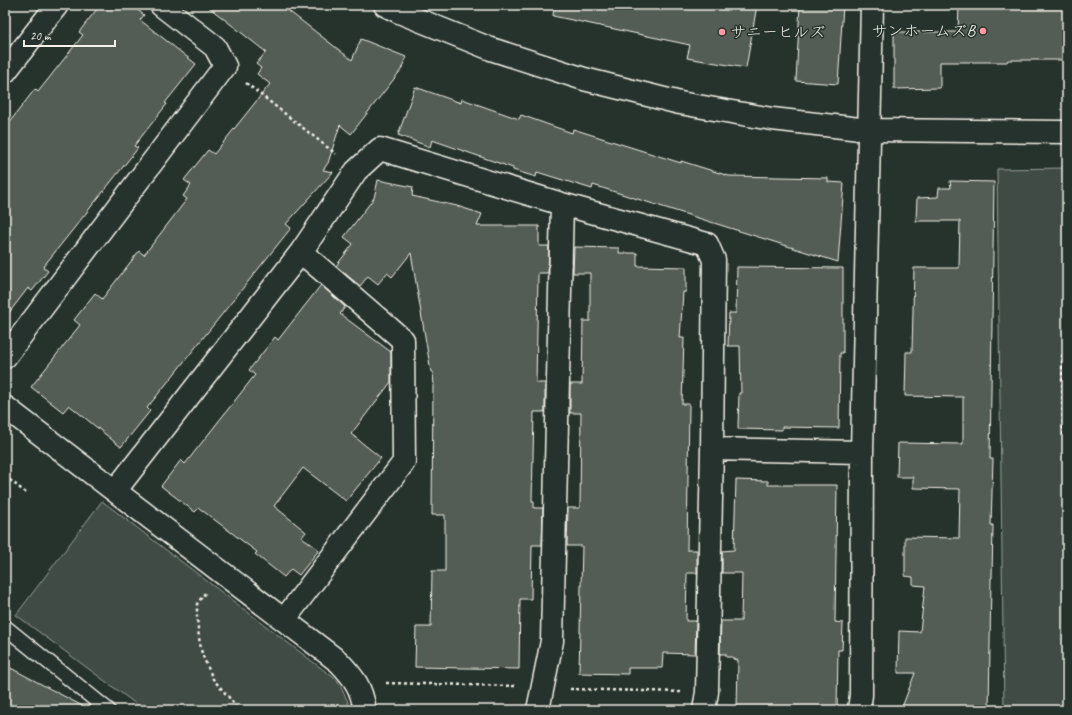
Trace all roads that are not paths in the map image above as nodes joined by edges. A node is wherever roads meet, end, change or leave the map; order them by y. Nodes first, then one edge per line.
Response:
1 (57, 5) edge
2 (161, 5) edge
3 (385, 5) edge
4 (872, 5) edge
5 (5, 72) edge
6 (869, 130) junction
7 (1067, 132) edge
8 (562, 204) junction
9 (301, 252) junction
10 (5, 357) edge
11 (5, 407) edge
12 (712, 449) junction
13 (862, 452) junction
14 (115, 490) junction
15 (284, 620) junction
16 (5, 627) edge
17 (108, 710) edge
18 (365, 710) edge
19 (538, 710) edge
20 (704, 710) edge
21 (859, 710) edge

1 - 5 street
2 - 10 street
3 - 6 street
4 - 6 street
6 - 7 street
6 - 13 street
8 - 9 street
8 - 12 street
8 - 19 street
9 - 14 street
9 - 15 street
11 - 14 street
12 - 13 street
12 - 20 street
13 - 21 street
14 - 15 street
15 - 18 street
16 - 17 lane

